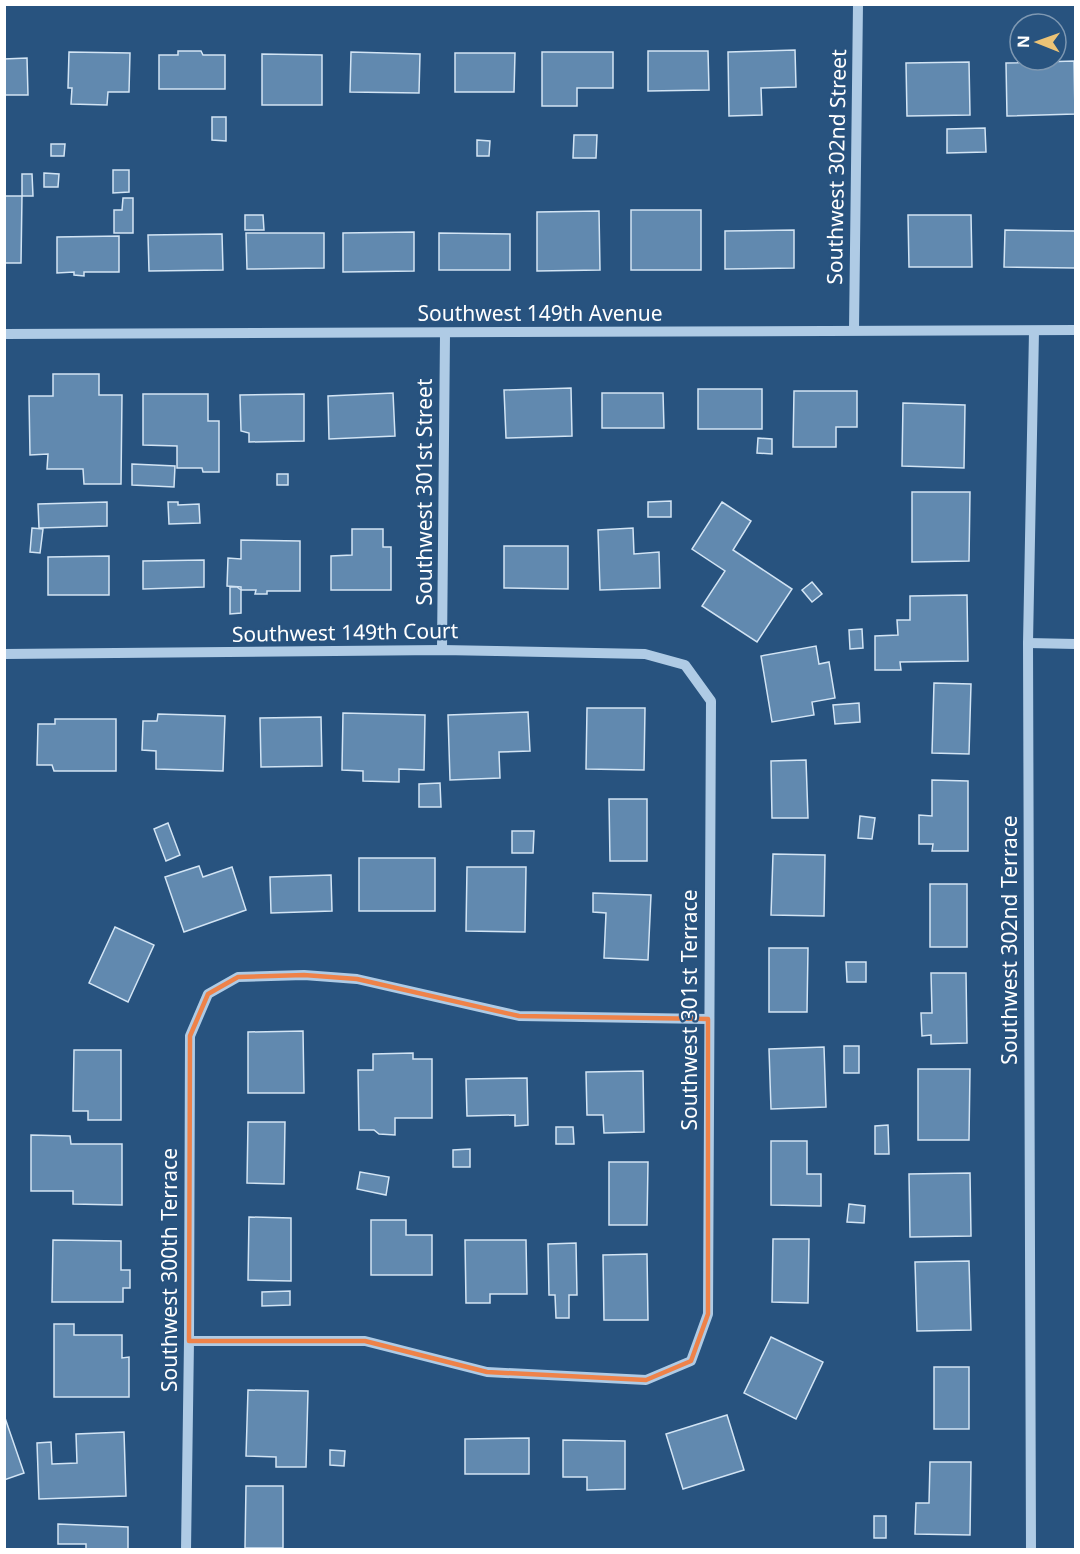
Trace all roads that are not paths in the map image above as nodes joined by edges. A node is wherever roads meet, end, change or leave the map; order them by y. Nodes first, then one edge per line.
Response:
1 (858, 4) edge
2 (854, 330) junction
3 (1076, 330) edge
4 (1034, 331) junction
5 (4, 334) edge
6 (445, 334) junction
7 (1028, 643) junction
8 (1076, 644) edge
9 (442, 650) junction
10 (4, 654) edge
11 (685, 665) joint
12 (708, 1019) junction
13 (189, 1341) junction
14 (186, 1550) edge
15 (1031, 1550) edge

1 - 2 street, Southwest 302nd Street
2 - 4 street, Southwest 149th Avenue
2 - 6 street, Southwest 149th Avenue
3 - 4 street, Southwest 149th Avenue
4 - 7 street, Southwest 302nd Terrace
5 - 6 street, Southwest 149th Avenue
6 - 9 street, Southwest 301st Street
7 - 8 street
7 - 15 street, Southwest 302nd Terrace
9 - 10 street, Southwest 149th Court
9 - 11 street, Southwest 149th Court
11 - 12 street, Southwest 301st Terrace
12 - 13 street, Southwest 301st Terrace
12 - 13 street, Southwest 300th Terrace
13 - 14 street, Southwest 300th Terrace

